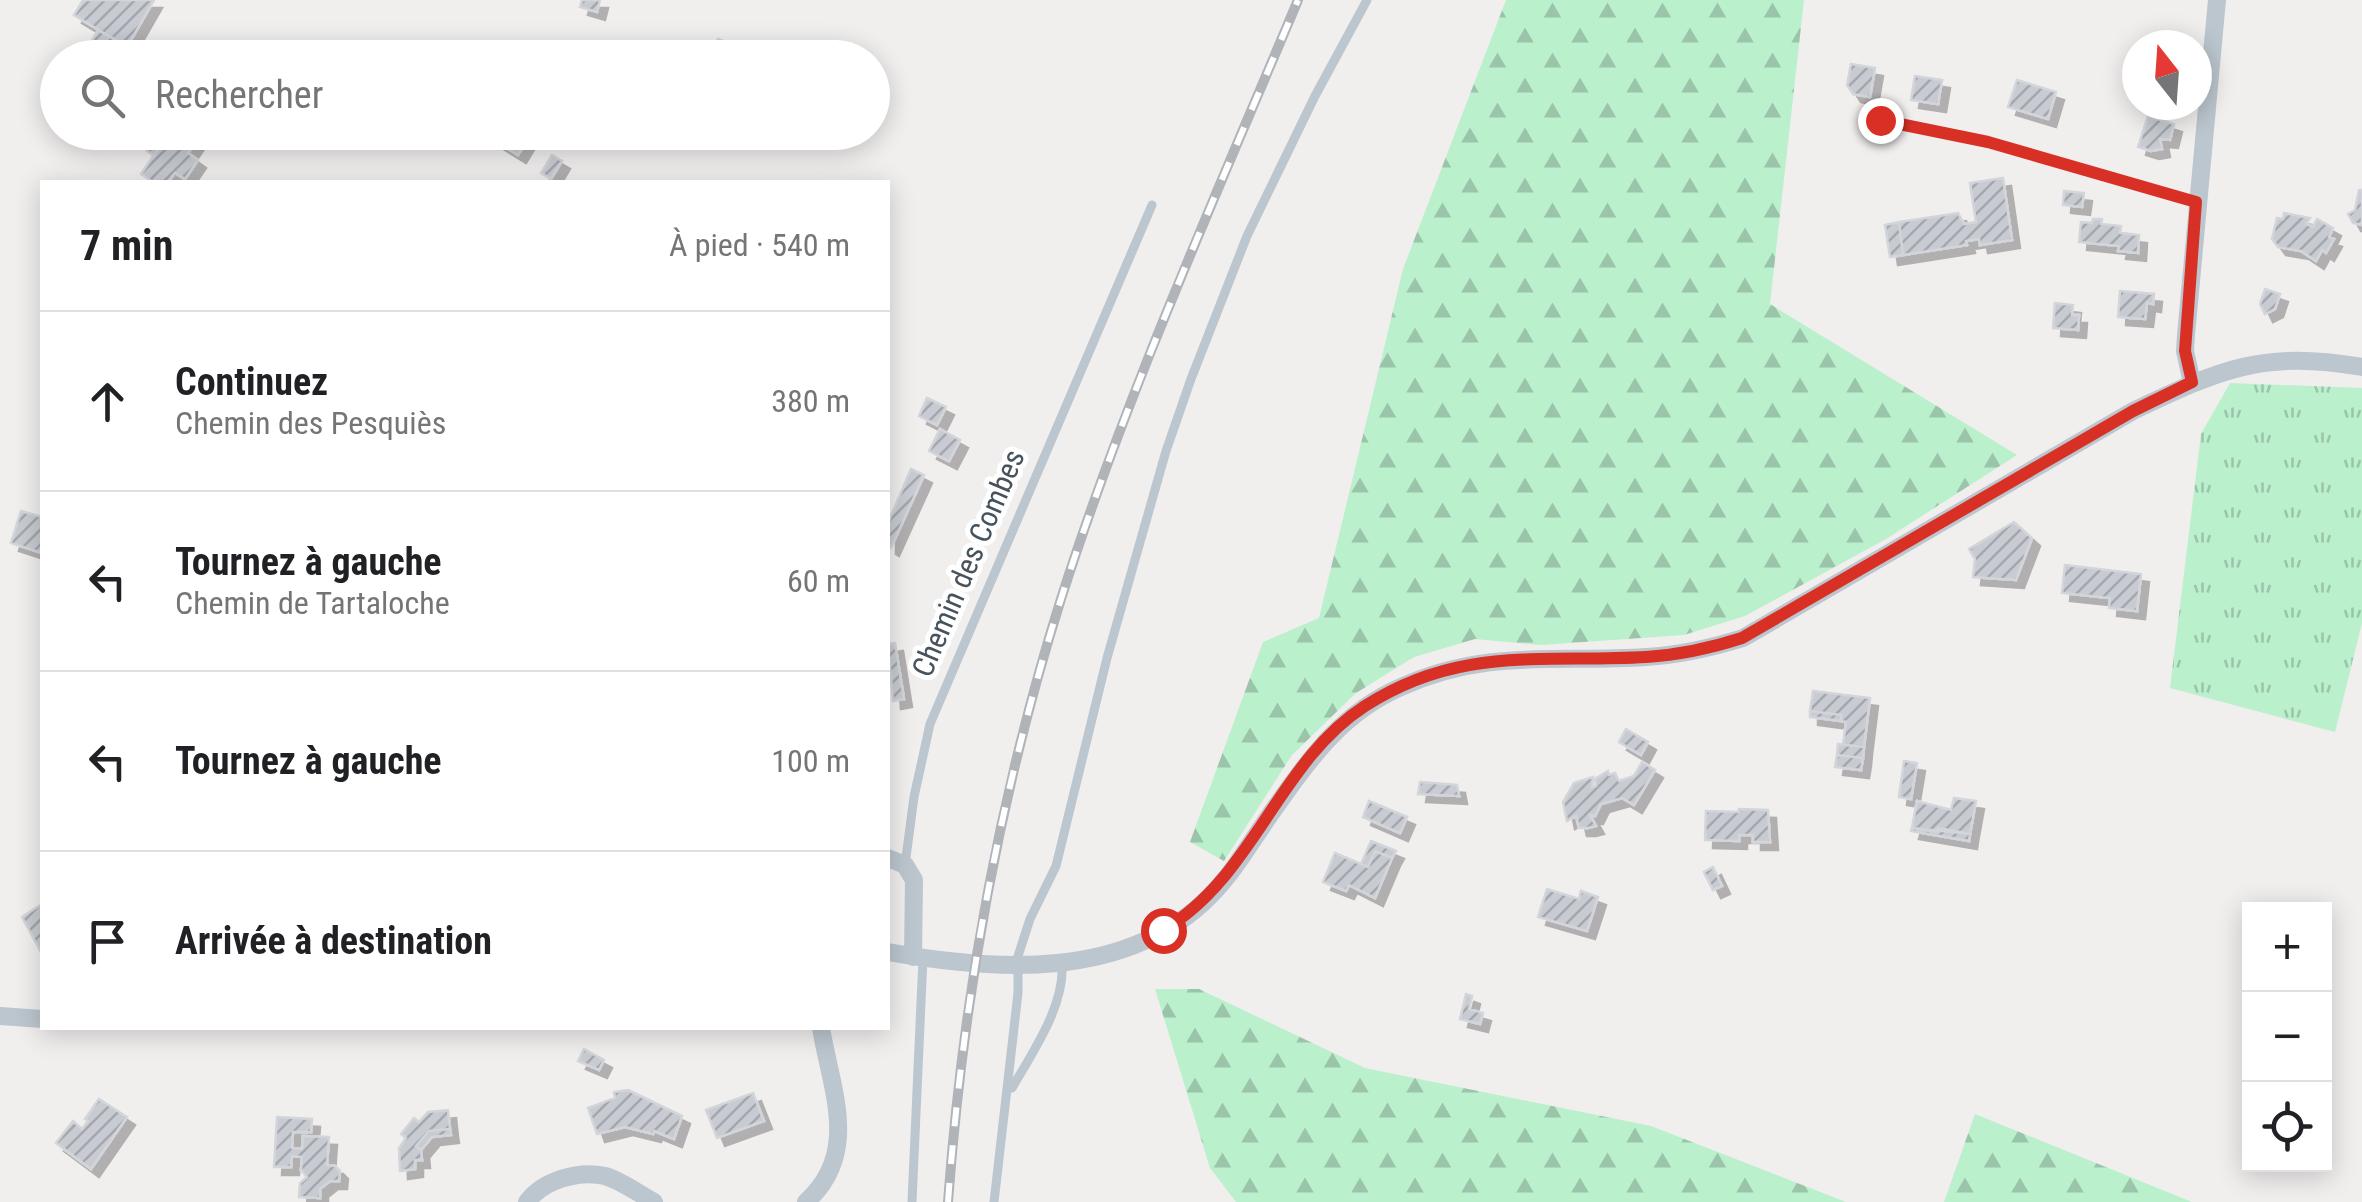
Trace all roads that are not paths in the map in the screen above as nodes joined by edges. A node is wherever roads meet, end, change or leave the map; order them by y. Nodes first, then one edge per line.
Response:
1 (1366, 0) edge
2 (2217, 0) edge
3 (1880, 120) dead end
4 (2196, 202) junction
5 (1152, 204) dead end
6 (2362, 367) edge
7 (2192, 382) junction
8 (896, 862) edge
9 (890, 952) edge
10 (918, 957) junction
11 (890, 960) edge
12 (1062, 964) junction
13 (1016, 967) junction
14 (0, 1016) edge
15 (40, 1019) edge
16 (821, 1030) edge
17 (1008, 1095) junction
18 (527, 1202) edge
19 (654, 1202) edge
20 (806, 1202) edge
21 (912, 1202) edge
22 (994, 1202) edge

1 - 13 lane
2 - 4 street
3 - 4 lane
4 - 7 street
5 - 8 lane, Chemin des Combes
6 - 7 street
7 - 12 street
8 - 10 street, Chemin des Combes
9 - 10 street
10 - 11 street
10 - 13 street
10 - 21 lane
12 - 13 street
12 - 17 lane
13 - 17 lane
14 - 15 street
16 - 20 street
17 - 22 lane
18 - 19 street

